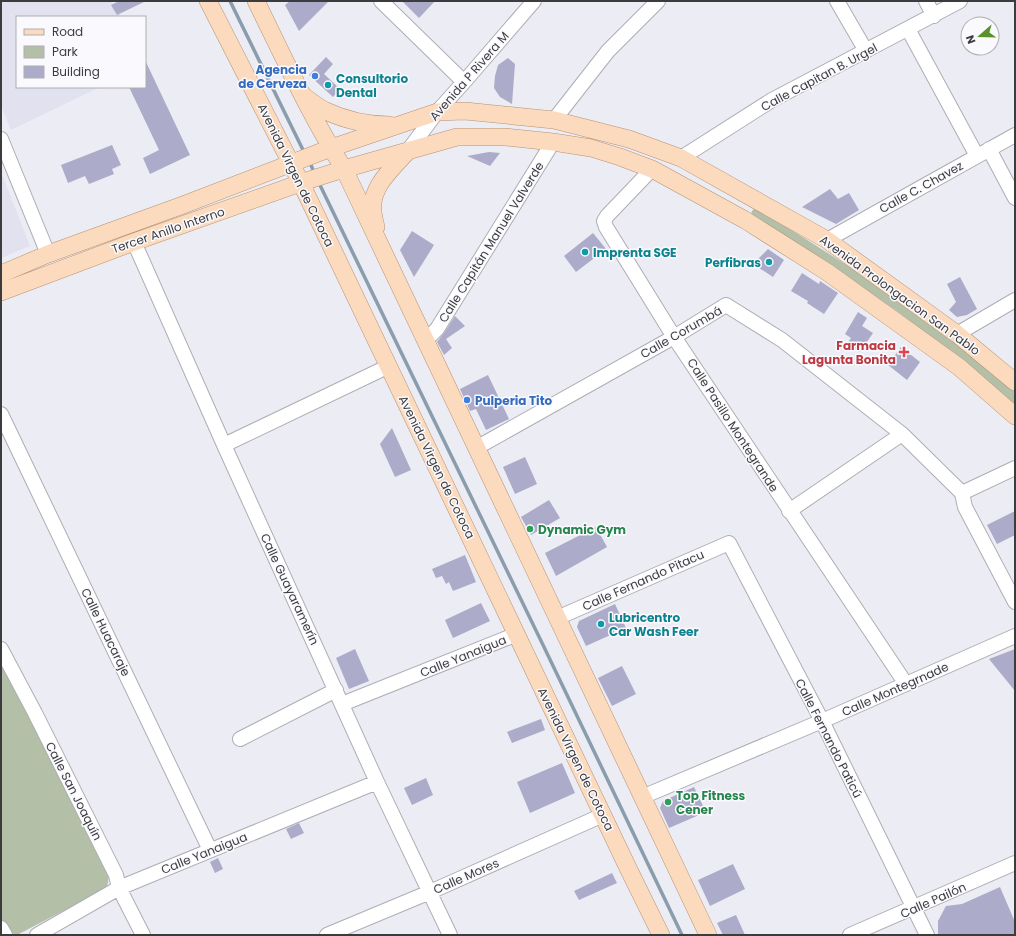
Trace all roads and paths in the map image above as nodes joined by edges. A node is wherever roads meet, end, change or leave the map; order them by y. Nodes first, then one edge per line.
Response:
1 (208, 1) edge
2 (658, 1) edge
3 (837, 1) edge
4 (926, 1) edge
5 (960, 1) edge
6 (259, 2) edge
7 (387, 3) edge
8 (528, 3) edge
9 (934, 16) junction
10 (908, 29) junction
11 (866, 51) junction
12 (464, 82) junction
13 (303, 96) junction
14 (437, 112) junction
15 (554, 120) junction
16 (403, 124) junction
17 (1015, 135) edge
18 (1, 139) edge
19 (553, 142) junction
20 (329, 149) junction
21 (406, 152) junction
22 (983, 153) junction
23 (681, 158) junction
24 (293, 162) junction
25 (340, 170) junction
26 (652, 170) junction
27 (303, 182) junction
28 (224, 189) junction
29 (738, 191) junction
30 (1015, 198) edge
31 (757, 201) junction
32 (727, 210) junction
33 (745, 220) junction
34 (827, 240) junction
35 (134, 242) junction
36 (380, 245) junction
37 (48, 254) junction
38 (1, 274) edge
39 (1, 283) edge
40 (1, 292) edge
41 (1015, 300) edge
42 (957, 334) junction
43 (674, 337) junction
44 (425, 339) junction
45 (389, 366) junction
46 (1015, 382) edge
47 (1, 414) edge
48 (1015, 416) edge
49 (902, 434) junction
50 (224, 445) junction
51 (476, 448) junction
52 (1015, 468) edge
53 (962, 493) junction
54 (789, 511) junction
55 (729, 543) joint
56 (1015, 602) edge
57 (557, 618) junction
58 (517, 634) junction
59 (1015, 636) edge
60 (1, 649) edge
61 (906, 684) junction
62 (336, 690) junction
63 (342, 704) junction
64 (822, 721) junction
65 (240, 739) dead end
66 (377, 782) junction
67 (642, 796) junction
68 (603, 815) junction
69 (210, 850) junction
70 (1015, 863) edge
71 (119, 888) junction
72 (430, 892) junction
73 (914, 908) junction
74 (1, 928) edge
75 (5, 935) edge
76 (37, 935) edge
77 (143, 935) edge
78 (327, 935) edge
79 (450, 935) edge
80 (661, 935) edge
81 (708, 935) edge
82 (850, 935) edge
83 (927, 935) edge

1 - 24 main road, Avenida Virgen de Cotoca
2 - 15 street
3 - 11 street
4 - 9 street
5 - 9 street, Calle Capitan B. Urgel
6 - 13 main road
7 - 12 street
8 - 12 street, Avenida P Rivera M
9 - 10 street, Calle Capitan B. Urgel
10 - 11 street, Calle Capitan B. Urgel
10 - 22 street
11 - 23 street, Calle Capitan B. Urgel
12 - 14 street, Avenida P Rivera M
13 - 16 main road
13 - 20 main road
14 - 15 main road, Avenida Prolongacion San Pablo
14 - 16 main road, Avenida Prolongacion San Pablo
14 - 21 street, Avenida P Rivera M
15 - 23 main road, Avenida Prolongacion San Pablo
16 - 20 main road, Avenida Prolongacion San Pablo
17 - 22 street, Calle C. Chavez
18 - 37 street
19 - 21 main road, Avenida Prolongacion San Pablo
19 - 26 main road, Avenida Prolongacion San Pablo
19 - 44 street, Calle Capitán Manuel Valverde
20 - 24 main road, Tercer Anillo Interno
20 - 25 main road
21 - 25 main road, Avenida Prolongacion San Pablo
21 - 36 main road
22 - 30 street
22 - 34 street, Calle C. Chavez
23 - 29 main road, Avenida Prolongacion San Pablo
24 - 27 main road, Avenida Virgen de Cotoca
24 - 28 main road, Tercer Anillo Interno
25 - 27 main road, Tercer Anillo Interno
25 - 36 main road
26 - 32 main road, Avenida Prolongacion San Pablo
26 - 43 street, Calle Pasillo Montegrande
27 - 35 main road, Tercer Anillo Interno
27 - 45 main road, Avenida Virgen de Cotoca
28 - 35 main road
28 - 37 main road, Tercer Anillo Interno
29 - 31 main road, Avenida Prolongacion San Pablo
29 - 32 main road
31 - 33 main road
31 - 34 main road, Avenida Prolongacion San Pablo
32 - 33 main road, Avenida Prolongacion San Pablo
33 - 48 main road, Avenida Prolongacion San Pablo
34 - 42 main road, Avenida Prolongacion San Pablo
35 - 40 main road, Tercer Anillo Interno
35 - 50 street, Calle Guayaramerín
36 - 44 main road
37 - 38 main road, Tercer Anillo Interno
37 - 39 main road
41 - 42 street
42 - 46 main road, Avenida Prolongacion San Pablo
43 - 49 street, Calle Corumbá
43 - 51 street, Calle Corumbá
43 - 54 street, Calle Pasillo Montegrande
44 - 51 main road
45 - 50 street
45 - 58 main road, Avenida Virgen de Cotoca
47 - 69 street, Calle Huacaraje
49 - 53 street, Calle Corumbá
49 - 54 street
50 - 62 street, Calle Guayaramerín
51 - 57 main road
52 - 53 street
53 - 56 street
54 - 61 street, Calle Pasillo Montegrande
55 - 57 street, Calle Fernando Pitacu
55 - 64 street, Calle Fernando Paticú
57 - 67 main road
58 - 63 street, Calle Yanaigua
58 - 68 main road, Avenida Virgen de Cotoca
59 - 61 street, Calle Montegrnade
60 - 71 street, Calle San Joaquín
61 - 64 street, Calle Montegrnade
62 - 63 street, Calle Guayaramerín
62 - 65 street
63 - 66 street, Calle Guayaramerín
64 - 67 street, Calle Montegrnade
64 - 73 street, Calle Fernando Paticú
66 - 69 street, Calle Yanaigua
66 - 72 street, Calle Guayaramerín
67 - 81 main road
68 - 72 street, Calle Mores
68 - 80 main road, Avenida Virgen de Cotoca
69 - 71 street, Calle Yanaigua
70 - 73 street, Calle Pailón
71 - 76 street, Calle Yanaigua
71 - 77 street, Calle San Joaquín
72 - 78 street, Calle Mores
72 - 79 street, Calle Guayaramerín
73 - 82 street, Calle Pailón
73 - 83 street, Calle Fernando Paticú
74 - 75 street

